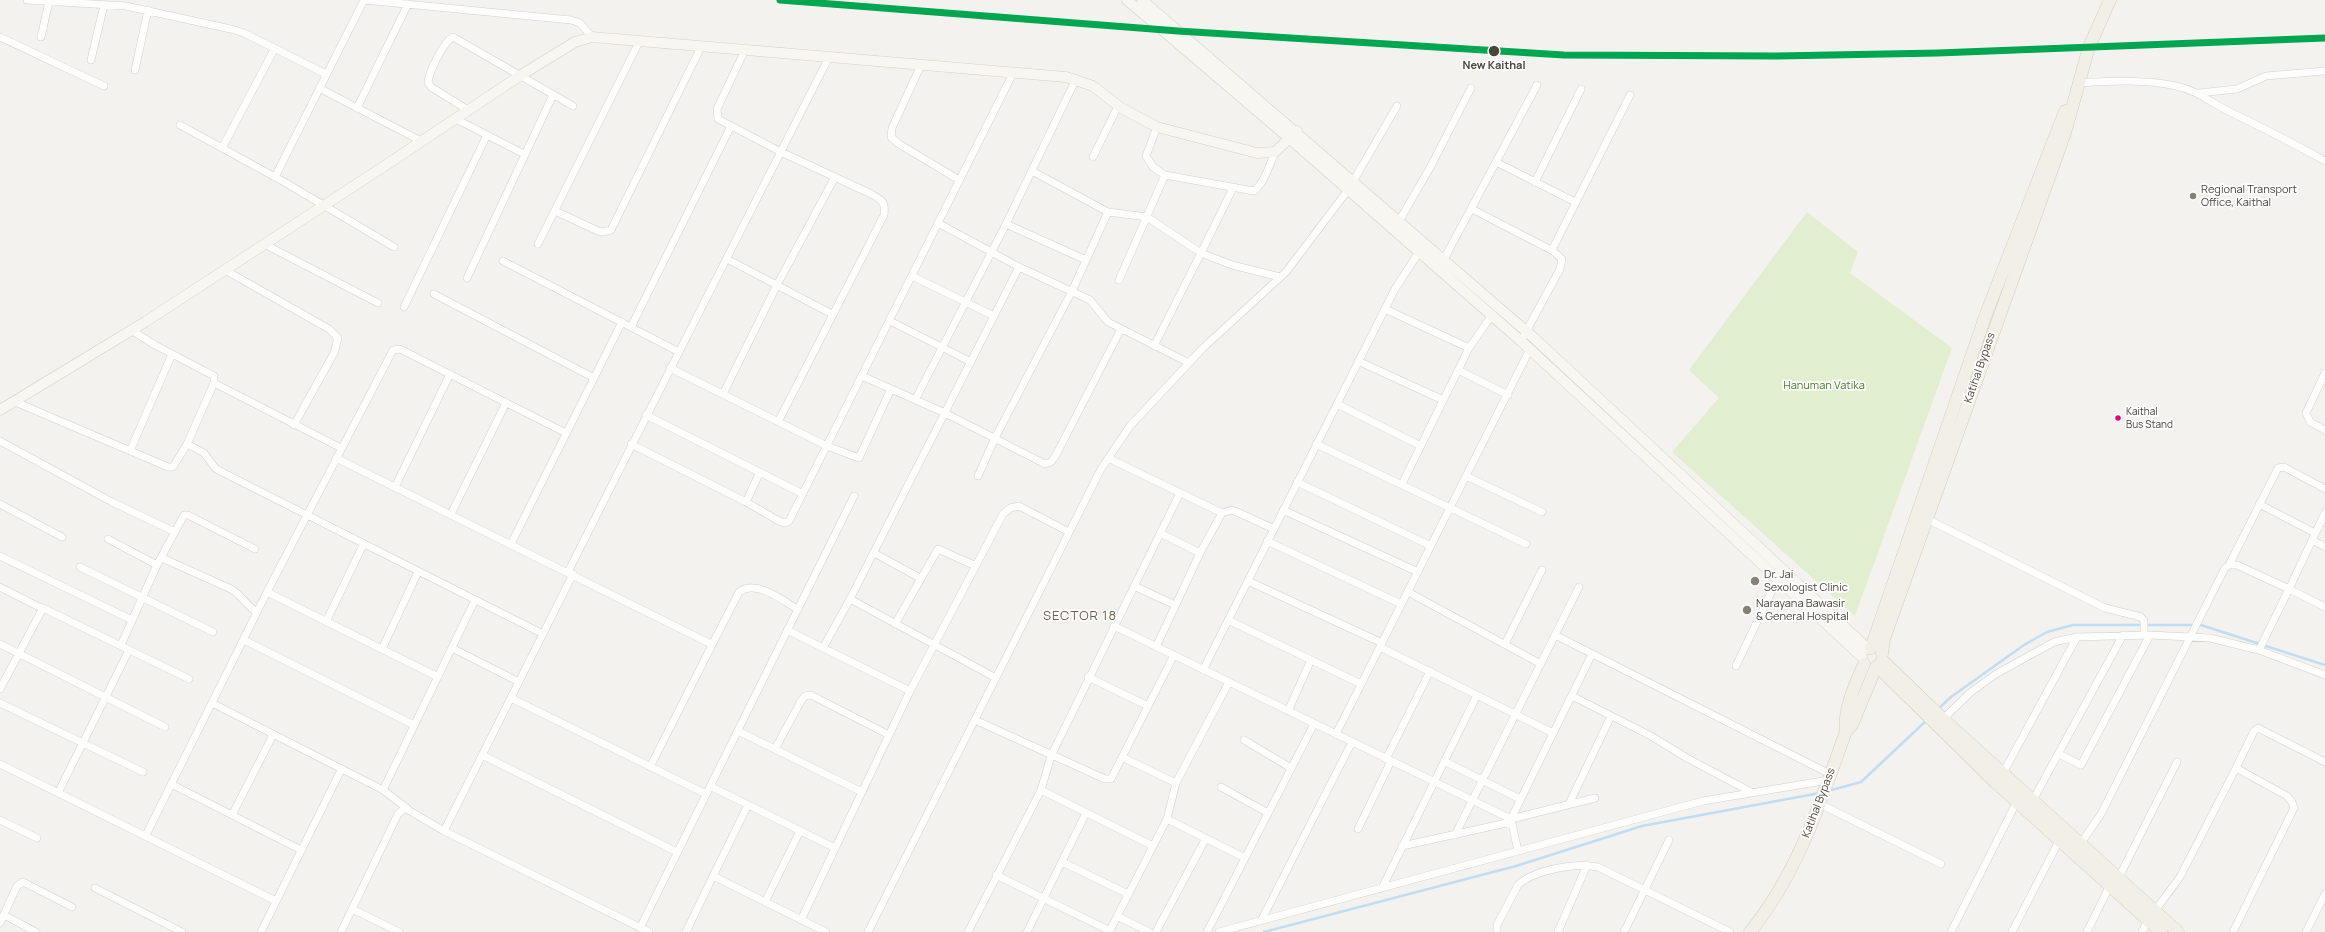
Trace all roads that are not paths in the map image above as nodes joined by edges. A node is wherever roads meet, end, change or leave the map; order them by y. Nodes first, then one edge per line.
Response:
1 (27, 0) edge
2 (364, 0) edge
3 (1127, 0) edge
4 (1142, 0) edge
5 (2110, 0) edge
6 (49, 2) junction
7 (408, 4) junction
8 (104, 5) junction
9 (148, 10) junction
10 (0, 37) edge
11 (41, 37) dead end
12 (592, 37) junction
13 (639, 42) junction
14 (701, 47) junction
15 (275, 48) junction
16 (745, 50) junction
17 (829, 57) junction
18 (91, 60) dead end
19 (920, 66) junction
20 (135, 70) dead end
21 (2325, 71) edge
22 (1013, 73) junction
23 (326, 74) junction
24 (521, 75) junction
25 (1076, 79) junction
26 (2079, 83) junction
27 (1538, 85) dead end
28 (104, 86) dead end
29 (319, 88) junction
30 (1471, 88) dead end
31 (1581, 89) dead end
32 (2199, 93) junction
33 (1630, 94) dead end
34 (553, 95) junction
35 (573, 106) dead end
36 (1118, 106) junction
37 (1397, 106) dead end
38 (357, 108) junction
39 (468, 110) junction
40 (456, 119) junction
41 (180, 125) dead end
42 (731, 126) junction
43 (1157, 127) junction
44 (486, 135) junction
45 (1293, 135) junction
46 (421, 141) junction
47 (222, 148) junction
48 (781, 152) junction
49 (1274, 152) junction
50 (524, 154) junction
51 (1093, 158) dead end
52 (2325, 161) edge
53 (1496, 162) junction
54 (1032, 171) junction
55 (1165, 175) junction
56 (275, 177) junction
57 (836, 177) junction
58 (959, 180) junction
59 (1535, 182) junction
60 (1350, 185) junction
61 (1233, 188) junction
62 (1575, 202) junction
63 (325, 205) junction
64 (1472, 209) junction
65 (555, 211) junction
66 (1108, 212) junction
67 (1146, 217) junction
68 (1399, 221) junction
69 (938, 223) junction
70 (1006, 224) junction
71 (264, 244) junction
72 (538, 244) dead end
73 (394, 247) dead end
74 (1421, 248) junction
75 (1553, 251) junction
76 (991, 252) junction
77 (1201, 253) junction
78 (727, 259) junction
79 (1086, 260) junction
80 (503, 261) dead end
81 (1443, 261) junction
82 (1019, 267) junction
83 (224, 270) junction
84 (912, 276) junction
85 (1280, 277) junction
86 (467, 278) dead end
87 (1119, 280) dead end
88 (777, 285) junction
89 (1072, 291) junction
90 (434, 294) dead end
91 (378, 303) dead end
92 (965, 303) junction
93 (404, 307) dead end
94 (1385, 309) junction
95 (832, 314) junction
96 (1492, 315) junction
97 (994, 316) junction
98 (890, 321) junction
99 (622, 322) junction
100 (631, 327) junction
101 (1121, 328) junction
102 (131, 330) junction
103 (1526, 331) junction
104 (1521, 341) junction
105 (1154, 346) junction
106 (941, 347) junction
107 (1469, 348) junction
108 (1530, 349) junction
109 (679, 352) junction
110 (172, 354) junction
111 (1358, 361) junction
112 (971, 362) junction
113 (1189, 363) junction
114 (670, 368) junction
115 (1458, 370) junction
116 (2325, 373) edge
117 (450, 374) junction
118 (862, 376) junction
119 (594, 378) junction
120 (214, 383) junction
121 (891, 389) junction
122 (723, 394) junction
123 (1508, 395) junction
124 (915, 400) junction
125 (1443, 400) junction
126 (13, 401) junction
127 (506, 403) junction
128 (1336, 404) junction
129 (0, 410) edge
130 (945, 413) junction
131 (646, 415) junction
132 (778, 422) junction
133 (294, 425) junction
134 (2325, 430) edge
135 (566, 433) junction
136 (995, 438) junction
137 (0, 441) edge
138 (187, 444) junction
139 (631, 444) junction
140 (1316, 444) junction
141 (828, 446) junction
142 (1421, 446) junction
143 (341, 448) junction
144 (130, 451) junction
145 (336, 458) junction
146 (1108, 458) junction
147 (760, 472) junction
148 (978, 476) dead end
149 (1466, 476) junction
150 (1297, 482) junction
151 (1402, 484) junction
152 (395, 487) junction
153 (2325, 489) edge
154 (1180, 493) junction
155 (803, 494) junction
156 (854, 496) dead end
157 (746, 502) junction
158 (0, 504) edge
159 (2259, 504) junction
160 (1450, 506) junction
161 (1283, 510) junction
162 (1542, 512) dead end
163 (1222, 513) junction
164 (2325, 513) edge
165 (451, 514) junction
166 (306, 516) junction
167 (1927, 519) junction
168 (1274, 529) junction
169 (175, 532) junction
170 (1069, 532) junction
171 (1160, 534) junction
172 (2313, 536) junction
173 (62, 537) dead end
174 (108, 539) dead end
175 (1267, 541) junction
176 (511, 544) junction
177 (1526, 544) dead end
178 (363, 545) junction
179 (1431, 546) junction
180 (2325, 546) edge
181 (255, 549) dead end
182 (874, 553) junction
183 (1200, 553) junction
184 (0, 556) edge
185 (162, 558) junction
186 (157, 565) junction
187 (2228, 565) junction
188 (976, 566) junction
189 (80, 567) dead end
190 (1542, 570) dead end
191 (418, 572) junction
192 (1418, 572) junction
193 (570, 573) junction
194 (920, 578) junction
195 (1778, 578) junction
196 (1248, 581) junction
197 (0, 586) edge
198 (1134, 586) junction
199 (1579, 587) dead end
200 (2289, 589) junction
201 (267, 592) junction
202 (1408, 592) junction
203 (142, 597) junction
204 (850, 599) junction
205 (475, 600) junction
206 (1401, 604) junction
207 (1175, 605) junction
208 (2325, 607) edge
209 (41, 608) junction
210 (797, 609) junction
211 (257, 612) junction
212 (132, 620) junction
213 (1228, 620) junction
214 (326, 622) junction
215 (896, 624) junction
216 (1114, 626) junction
217 (787, 630) junction
218 (213, 632) dead end
219 (2146, 633) junction
220 (2193, 633) junction
221 (543, 634) junction
222 (1555, 635) junction
223 (2123, 635) junction
224 (2077, 637) junction
225 (244, 640) junction
226 (0, 644) edge
227 (711, 644) junction
228 (1505, 644) junction
229 (120, 645) junction
230 (1381, 645) junction
231 (934, 646) junction
232 (1156, 647) junction
233 (452, 648) junction
234 (823, 648) junction
235 (2260, 648) junction
236 (382, 649) junction
237 (129, 650) junction
238 (20, 653) junction
239 (1592, 654) junction
240 (1174, 655) junction
241 (1873, 658) junction
242 (1311, 660) junction
243 (1541, 664) junction
244 (1736, 666) dead end
245 (1203, 670) junction
246 (1430, 671) junction
247 (2325, 675) edge
248 (1088, 676) junction
249 (438, 677) junction
250 (996, 678) junction
251 (189, 679) dead end
252 (519, 682) junction
253 (1229, 682) junction
254 (1361, 684) junction
255 (0, 689) edge
256 (910, 691) junction
257 (1477, 695) junction
258 (1572, 696) junction
259 (106, 697) junction
260 (511, 698) junction
261 (0, 703) edge
262 (212, 704) junction
263 (1148, 706) junction
264 (1288, 711) junction
265 (1516, 714) junction
266 (1611, 716) junction
267 (1939, 719) junction
268 (974, 720) junction
269 (1314, 724) junction
270 (414, 725) junction
271 (165, 726) dead end
272 (738, 731) junction
273 (1336, 734) junction
274 (1553, 734) junction
275 (273, 735) junction
276 (889, 735) junction
277 (1244, 740) dead end
278 (82, 742) junction
279 (1352, 742) junction
280 (775, 749) junction
281 (2059, 754) junction
282 (482, 755) junction
283 (1051, 756) junction
284 (1122, 757) junction
285 (1389, 760) junction
286 (1444, 761) junction
287 (2178, 762) dead end
288 (2325, 762) edge
289 (0, 764) edge
290 (650, 767) junction
291 (1291, 768) junction
292 (2236, 768) junction
293 (341, 770) junction
294 (143, 772) dead end
295 (2003, 773) junction
296 (1829, 779) junction
297 (1433, 781) junction
298 (1482, 781) junction
299 (1176, 783) junction
300 (171, 784) junction
301 (710, 786) junction
302 (1221, 787) dead end
303 (382, 790) junction
304 (1041, 790) junction
305 (862, 792) junction
306 (1752, 792) junction
307 (58, 793) junction
308 (706, 794) junction
309 (1595, 798) dead end
310 (1520, 799) junction
311 (1472, 800) junction
312 (2034, 800) junction
313 (1821, 801) junction
314 (2017, 801) junction
315 (1569, 804) junction
316 (748, 805) junction
317 (408, 809) junction
318 (1086, 813) junction
319 (1268, 813) junction
320 (232, 815) junction
321 (1167, 819) junction
322 (0, 820) edge
323 (1511, 821) junction
324 (1358, 829) dead end
325 (800, 830) junction
326 (444, 831) junction
327 (1455, 835) junction
328 (146, 836) junction
329 (37, 838) dead end
330 (1206, 838) junction
331 (1669, 840) dead end
332 (2060, 840) junction
333 (2081, 843) junction
334 (1153, 846) junction
335 (1402, 846) junction
336 (835, 848) junction
337 (301, 850) junction
338 (1518, 851) junction
339 (678, 852) junction
340 (1245, 858) junction
341 (1062, 862) junction
342 (1941, 864) dead end
343 (1587, 865) junction
344 (996, 875) junction
345 (713, 876) junction
346 (2114, 881) junction
347 (95, 888) dead end
348 (1382, 888) junction
349 (1645, 890) junction
350 (1128, 894) junction
351 (2325, 894) edge
352 (1044, 898) junction
353 (276, 901) junction
354 (765, 902) junction
355 (72, 907) dead end
356 (352, 909) junction
357 (4, 915) junction
358 (2152, 915) junction
359 (1117, 916) junction
360 (801, 920) junction
361 (1261, 921) junction
362 (0, 923) edge
363 (640, 928) junction
364 (1109, 931) edge
365 (36, 932) edge
366 (182, 932) edge
367 (261, 932) edge
368 (340, 932) edge
369 (399, 932) edge
370 (649, 932) edge
371 (686, 932) edge
372 (826, 932) edge
373 (868, 932) edge
374 (968, 932) edge
375 (1027, 932) edge
376 (1149, 932) edge
377 (1156, 932) edge
378 (1207, 932) edge
379 (1219, 932) edge
380 (1497, 932) edge
381 (1558, 932) edge
382 (1624, 932) edge
383 (1730, 932) edge
384 (1750, 932) edge
385 (1951, 932) edge
386 (2012, 932) edge
387 (2087, 932) edge
388 (2142, 932) edge
389 (2161, 932) edge
390 (2178, 932) edge
391 (2233, 932) edge
392 (2306, 932) edge

1 - 6 street
2 - 7 street
2 - 23 street
3 - 45 main road
4 - 45 main road
5 - 26 main road, Katihal Bypass
6 - 8 street
6 - 11 street
7 - 12 street
7 - 38 street
8 - 9 street
8 - 18 street
9 - 15 street
9 - 20 street
10 - 28 street
12 - 13 main road
12 - 24 main road
13 - 14 main road
13 - 65 street
14 - 16 main road
14 - 65 street
15 - 23 street
15 - 47 street
16 - 17 main road
16 - 42 street
17 - 19 main road
17 - 48 street
19 - 22 main road
19 - 58 street
21 - 32 street
22 - 25 main road
22 - 58 street
23 - 29 street
24 - 34 street
24 - 39 main road
24 - 39 street
25 - 36 main road
25 - 54 street
26 - 32 street
26 - 167 main road, Katihal Bypass
26 - 241 main road, Katihal Bypass
27 - 53 street
29 - 38 street
29 - 56 street
30 - 68 street
31 - 59 street
32 - 52 street
33 - 62 street
34 - 35 street
34 - 50 street
36 - 43 main road
36 - 51 street
37 - 60 street
38 - 46 street
39 - 40 main road
40 - 44 street
40 - 46 main road
41 - 47 street
42 - 48 street
42 - 100 street
43 - 49 main road
43 - 55 street
44 - 50 street
44 - 93 street
45 - 49 main road
45 - 60 main road
46 - 63 main road
47 - 56 street
48 - 57 street
48 - 78 street
49 - 61 street
50 - 86 street
53 - 59 street
53 - 64 street
54 - 66 street
54 - 70 street
55 - 61 street
55 - 67 street
56 - 63 street
57 - 88 street
57 - 95 street
58 - 69 street
59 - 62 street
60 - 68 main road
60 - 74 main road
60 - 85 street
61 - 77 street
62 - 75 street
63 - 71 main road
63 - 73 street
64 - 75 street
64 - 81 street
65 - 72 street
66 - 67 street
66 - 79 street
67 - 77 street
67 - 87 street
68 - 74 main road
69 - 76 street
69 - 84 street
70 - 76 street
70 - 79 street
71 - 83 main road
71 - 91 street
74 - 81 main road
74 - 94 street
74 - 96 main road
75 - 103 street
76 - 82 street
76 - 92 street
77 - 85 street
77 - 105 street
78 - 88 street
78 - 109 street
79 - 89 street
80 - 99 street
81 - 103 main road
82 - 89 street
82 - 97 street
83 - 102 main road
83 - 133 street
84 - 92 street
84 - 98 street
85 - 113 street
88 - 95 street
88 - 122 street
89 - 101 street
89 - 136 street
90 - 119 street
92 - 97 street
92 - 106 street
94 - 107 street
94 - 111 street
95 - 132 street
96 - 104 main road
96 - 107 street
97 - 112 street
98 - 106 street
98 - 118 street
99 - 100 street
99 - 119 street
100 - 109 street
101 - 105 street
101 - 136 street
102 - 110 street
102 - 126 main road
103 - 104 street
103 - 241 main road
104 - 108 main road
105 - 113 street
106 - 112 street
106 - 124 street
107 - 115 street
108 - 123 street
108 - 195 main road
109 - 114 street
110 - 120 street
110 - 144 street
111 - 125 street
111 - 128 street
112 - 130 street
113 - 146 street
114 - 122 street
114 - 131 street
115 - 123 street
115 - 125 street
116 - 134 street
117 - 127 street
117 - 143 street
117 - 152 street
118 - 121 street
118 - 141 street
119 - 135 street
120 - 133 street
120 - 138 street
121 - 124 street
121 - 141 street
122 - 132 street
123 - 149 street
124 - 130 street
125 - 142 street
126 - 129 main road
126 - 144 street
127 - 135 street
127 - 165 street
128 - 140 street
128 - 142 street
130 - 136 street
130 - 182 street
131 - 139 street
131 - 147 street
132 - 141 street
133 - 143 street
135 - 176 street
136 - 148 street
137 - 169 street
138 - 144 street
138 - 166 street
139 - 157 street
139 - 193 street
140 - 150 street
140 - 151 street
141 - 155 street
142 - 151 street
143 - 145 street
145 - 152 street
145 - 166 street
146 - 154 street
146 - 170 street
147 - 155 street
147 - 157 street
149 - 160 street
149 - 162 street
150 - 161 street
150 - 179 street
151 - 160 street
152 - 165 street
153 - 159 street
154 - 163 street
154 - 171 street
155 - 157 street
156 - 210 street
158 - 173 street
159 - 172 street
159 - 187 street
160 - 177 street
160 - 179 street
161 - 168 street
161 - 192 street
163 - 168 street
163 - 183 street
164 - 172 street
165 - 176 street
166 - 178 street
166 - 201 street
167 - 219 street
167 - 241 main road, Katihal Bypass
168 - 175 street
169 - 181 street
169 - 185 street
170 - 188 street
170 - 250 street
171 - 183 street
171 - 198 street
172 - 180 street
172 - 200 street
174 - 186 street
175 - 196 street
175 - 206 street
176 - 193 street
178 - 191 street
178 - 214 street
179 - 192 street
182 - 194 street
182 - 204 street
183 - 207 street
184 - 212 street
185 - 186 street
185 - 211 street
186 - 203 street
187 - 200 street
187 - 220 street
188 - 194 street
188 - 231 street
189 - 203 street
190 - 228 street
191 - 205 street
191 - 236 street
192 - 202 street
193 - 221 street
193 - 227 street
194 - 215 street
195 - 241 main road
195 - 244 street
196 - 213 street
196 - 230 street
197 - 209 street
198 - 207 street
198 - 216 street
199 - 222 street
200 - 208 street
200 - 235 street
201 - 211 street
201 - 214 street
202 - 206 street
202 - 228 street
203 - 212 street
203 - 218 street
204 - 215 street
204 - 234 street
205 - 221 street
205 - 233 street
206 - 230 street
207 - 232 street
209 - 229 street
209 - 238 street
210 - 217 street
210 - 227 street
211 - 225 street
212 - 229 street
213 - 242 street
213 - 245 street
214 - 236 street
215 - 231 street
216 - 232 street
216 - 248 street
217 - 234 street
217 - 272 street
219 - 220 street
219 - 223 street
219 - 281 street
220 - 235 street
220 - 333 street
221 - 252 street
222 - 239 street
222 - 243 street
223 - 224 street
223 - 281 street
224 - 267 street
224 - 295 street
225 - 262 street
225 - 270 street
226 - 238 street
227 - 290 street
228 - 243 street
229 - 237 street
230 - 246 street
230 - 254 street
231 - 250 street
231 - 256 street
232 - 240 street
233 - 249 street
233 - 252 street
234 - 256 street
235 - 247 street
236 - 249 street
237 - 251 street
237 - 259 street
238 - 255 street
238 - 259 street
239 - 258 street
239 - 296 street
240 - 245 street
240 - 263 street
241 - 267 main road
241 - 296 main road, Katihal Bypass
242 - 254 street
242 - 264 street
243 - 265 street
245 - 253 street
246 - 257 street
246 - 285 street
248 - 263 street
248 - 283 street
249 - 270 street
250 - 268 street
252 - 260 street
253 - 264 street
253 - 299 street
254 - 273 street
256 - 276 street
257 - 265 street
257 - 286 street
258 - 266 street
258 - 274 street
259 - 271 street
259 - 278 street
260 - 282 street
260 - 290 street
261 - 278 street
262 - 275 street
262 - 300 street
263 - 284 street
264 - 269 street
265 - 274 street
265 - 298 street
266 - 306 street
266 - 315 street
267 - 295 main road
267 - 314 main road
268 - 283 street
268 - 373 street
269 - 273 street
269 - 291 street
270 - 303 street
272 - 280 street
272 - 301 street
273 - 279 street
274 - 310 street
275 - 293 street
275 - 320 street
276 - 280 street
276 - 305 street
277 - 291 street
278 - 294 street
278 - 307 street
279 - 285 street
279 - 361 street
280 - 305 street
281 - 312 street
282 - 326 street
282 - 339 street
283 - 284 street
283 - 304 street
284 - 299 street
285 - 297 street
285 - 324 street
286 - 297 street
286 - 298 street
287 - 346 street
288 - 292 street
289 - 307 street
290 - 308 street
291 - 319 street
292 - 358 street
292 - 391 street
293 - 303 street
293 - 337 street
295 - 312 main road
296 - 306 street
296 - 313 main road, Katihal Bypass
297 - 311 street
297 - 335 street
298 - 310 street
298 - 311 street
299 - 321 street
300 - 320 street
300 - 328 street
301 - 308 street
301 - 316 street
302 - 319 street
303 - 317 street
304 - 318 street
304 - 344 street
305 - 336 street
306 - 338 street
307 - 328 street
308 - 339 street
309 - 315 street
310 - 323 street
311 - 323 street
311 - 327 street
312 - 333 main road
313 - 342 street
313 - 384 main road, Katihal Bypass
314 - 332 main road
314 - 385 street
315 - 323 street
316 - 325 street
316 - 345 street
317 - 326 street
317 - 356 street
318 - 334 street
318 - 341 street
319 - 340 street
320 - 337 street
321 - 330 street
321 - 334 street
322 - 329 street
323 - 327 street
323 - 338 street
325 - 336 street
325 - 354 street
326 - 363 street
327 - 335 street
328 - 353 street
330 - 340 street
330 - 377 street
331 - 349 street
332 - 346 main road
332 - 386 street
333 - 346 main road
334 - 350 street
335 - 348 street
336 - 360 street
337 - 353 street
338 - 348 street
339 - 363 street
340 - 378 street
341 - 350 street
341 - 352 street
343 - 349 street
343 - 380 street
343 - 381 street
344 - 352 street
344 - 374 street
345 - 354 street
345 - 371 street
346 - 358 main road
346 - 387 street
347 - 366 street
348 - 361 street
349 - 382 street
349 - 383 street
350 - 359 street
351 - 392 street
352 - 364 street
352 - 375 street
353 - 367 street
354 - 360 street
355 - 357 street
356 - 368 street
356 - 369 street
357 - 362 street
357 - 365 street
358 - 388 street
358 - 389 main road
358 - 390 main road
359 - 364 street
359 - 376 street
360 - 372 street
361 - 379 street
363 - 370 street

